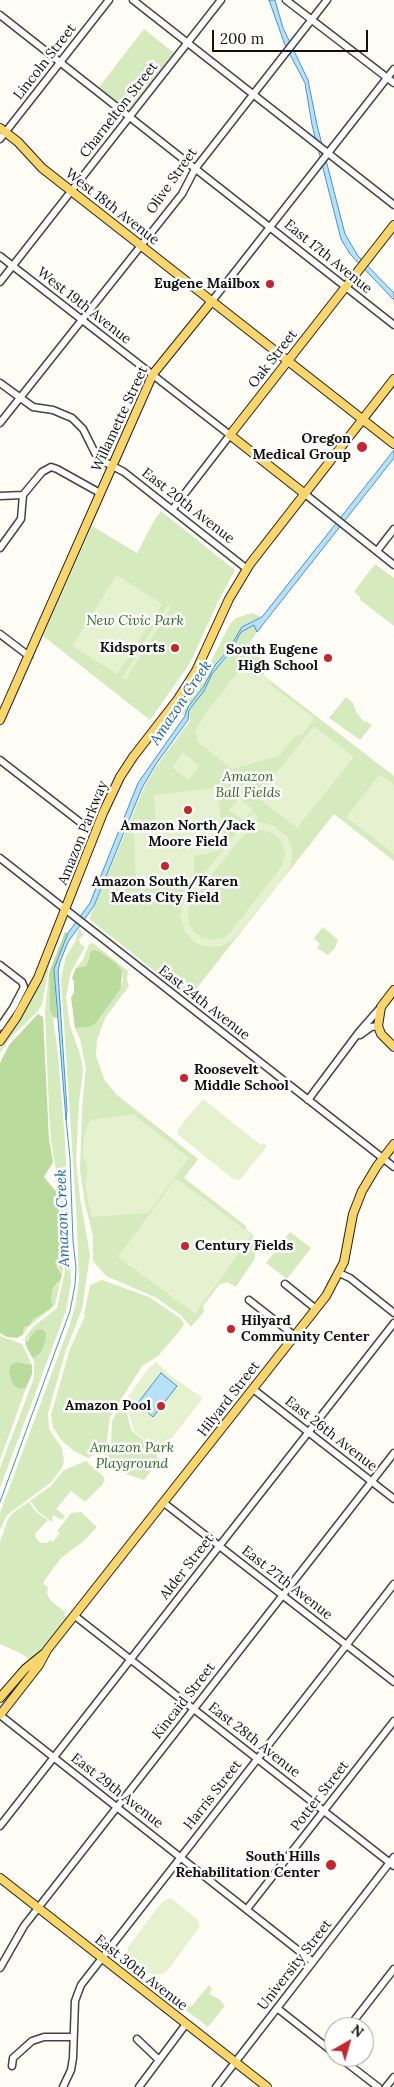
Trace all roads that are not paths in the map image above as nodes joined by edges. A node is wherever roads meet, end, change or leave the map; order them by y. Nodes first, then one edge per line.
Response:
1 (109, 0) edge
2 (134, 0) edge
3 (221, 0) edge
4 (286, 0) edge
5 (327, 0) edge
6 (0, 15) edge
7 (311, 20) junction
8 (187, 43) junction
9 (60, 63) junction
10 (394, 69) edge
11 (387, 78) junction
12 (394, 83) edge
13 (253, 94) junction
14 (129, 117) junction
15 (3, 130) edge
16 (0, 139) edge
17 (328, 153) junction
18 (195, 169) junction
19 (72, 191) junction
20 (394, 205) edge
21 (394, 225) edge
22 (270, 227) junction
23 (141, 246) junction
24 (0, 256) edge
25 (12, 266) junction
26 (0, 282) edge
27 (345, 287) junction
28 (212, 301) junction
29 (81, 320) junction
30 (394, 325) edge
31 (288, 361) junction
32 (153, 374) junction
33 (394, 379) edge
34 (0, 383) edge
35 (20, 398) junction
36 (363, 420) junction
37 (0, 423) edge
38 (230, 435) junction
39 (394, 444) edge
40 (111, 466) junction
41 (100, 493) junction
42 (305, 494) junction
43 (23, 495) junction
44 (0, 496) edge
45 (172, 510) junction
46 (394, 529) edge
47 (0, 548) edge
48 (376, 551) junction
49 (394, 565) edge
50 (247, 569) junction
51 (0, 634) edge
52 (28, 656) junction
53 (0, 720) edge
54 (0, 760) edge
55 (85, 826) dead end
56 (0, 858) edge
57 (65, 910) junction
58 (0, 965) edge
59 (394, 990) edge
60 (381, 1007) junction
61 (378, 1026) junction
62 (0, 1027) edge
63 (357, 1037) junction
64 (0, 1041) edge
65 (394, 1047) edge
66 (308, 1100) junction
67 (394, 1144) edge
68 (383, 1158) junction
69 (394, 1167) edge
70 (339, 1273) junction
71 (285, 1284) dead end
72 (249, 1300) dead end
73 (316, 1309) junction
74 (394, 1313) edge
75 (394, 1323) edge
76 (295, 1336) junction
77 (253, 1389) junction
78 (308, 1432) junction
79 (394, 1453) edge
80 (372, 1482) junction
81 (394, 1499) edge
82 (164, 1503) junction
83 (220, 1546) junction
84 (394, 1584) edge
85 (283, 1595) junction
86 (75, 1616) junction
87 (346, 1645) junction
88 (47, 1650) junction
89 (131, 1660) junction
90 (394, 1682) edge
91 (0, 1698) edge
92 (194, 1709) junction
93 (0, 1715) edge
94 (394, 1721) edge
95 (54, 1757) junction
96 (257, 1759) junction
97 (117, 1807) junction
98 (324, 1811) junction
99 (0, 1826) edge
100 (180, 1857) junction
101 (393, 1862) edge
102 (0, 1878) edge
103 (38, 1908) junction
104 (247, 1909) junction
105 (101, 1958) junction
106 (313, 1962) junction
107 (0, 1968) edge
108 (394, 1969) edge
109 (277, 2008) junction
110 (357, 2017) edge
111 (186, 2024) junction
112 (73, 2037) junction
113 (137, 2039) dead end
114 (324, 2043) edge
115 (159, 2060) junction
116 (235, 2062) junction
117 (12, 2066) dead end
118 (352, 2067) edge
119 (394, 2077) edge
120 (63, 2087) edge
121 (139, 2087) edge
122 (216, 2087) edge
123 (267, 2087) edge
124 (378, 2087) edge
125 (386, 2087) edge

1 - 9 street, Lincoln Street
2 - 8 street
3 - 8 street, Charnelton Street
4 - 7 street
5 - 7 street, Olive Street
6 - 9 street, East 17th Avenue
7 - 11 street
7 - 13 street, Olive Street
8 - 13 street
8 - 14 street, Charnelton Street
9 - 14 street, East 17th Avenue
9 - 15 street, Lincoln Street
10 - 11 street, Willamette Street
11 - 12 street
11 - 17 street, Willamette Street
13 - 17 street
13 - 18 street, Olive Street
14 - 18 street, East 17th Avenue
14 - 19 street, Charnelton Street
15 - 16 street, Lincoln Street
15 - 19 main road, West 18th Avenue
17 - 20 street
17 - 22 street, Willamette Street
18 - 22 street, East 17th Avenue
18 - 23 street, Olive Street
19 - 23 main road, West 18th Avenue
19 - 25 street, Charnelton Street
21 - 27 main road, Oak Street
22 - 27 street, East 17th Avenue
22 - 28 street, Willamette Street
23 - 28 main road, West 18th Avenue
23 - 29 street, Olive Street
24 - 25 street, West 19th Avenue
25 - 26 street, Charnelton Street
25 - 29 street, West 19th Avenue
27 - 30 street, East 17th Avenue
27 - 31 main road, Oak Street
28 - 31 main road, West 18th Avenue
28 - 32 main road, Willamette Street
29 - 32 street, West 19th Avenue
29 - 35 street, Olive Street
31 - 36 main road, West 18th Avenue
31 - 38 main road, Oak Street
32 - 38 street, West 19th Avenue
32 - 40 main road, Willamette Street
33 - 36 main road, Amazon Parkway
34 - 35 street, East 20th Avenue
35 - 37 street, Olive Street
35 - 40 street, East 20th Avenue
36 - 39 main road, West 18th Avenue
36 - 42 main road, Amazon Parkway
38 - 42 main road
38 - 45 street, Oak Street
40 - 41 main road, Willamette Street
40 - 45 street, East 20th Avenue
41 - 43 street
41 - 52 main road, Willamette Street
42 - 48 street
42 - 50 main road, Amazon Parkway
43 - 44 street
43 - 47 street
45 - 50 street, East 20th Avenue
46 - 48 street
48 - 49 street
50 - 57 main road, Amazon Parkway
51 - 52 street
52 - 53 main road, Willamette Street
54 - 55 street
56 - 57 street, East 24th Avenue
57 - 64 main road, Amazon Parkway
57 - 66 street, East 24th Avenue
58 - 62 street
59 - 60 main road
60 - 61 main road
60 - 63 street
61 - 63 street
61 - 65 main road
63 - 66 street
66 - 68 street, East 24th Avenue
67 - 68 main road, Hilyard Street
68 - 69 street, East 24th Avenue
68 - 70 main road, Hilyard Street
70 - 73 main road, Hilyard Street
70 - 74 street
71 - 73 street
72 - 76 street
73 - 76 main road, Hilyard Street
75 - 78 street, Alder Street
76 - 77 main road, Hilyard Street
77 - 78 street, East 26th Avenue
77 - 82 main road, Hilyard Street
78 - 80 street, East 26th Avenue
78 - 83 street, Alder Street
79 - 80 street, Kincaid Street
80 - 81 street, East 26th Avenue
80 - 85 street, Kincaid Street
82 - 83 street, East 27th Avenue
82 - 86 main road, Hilyard Street
83 - 85 street, East 27th Avenue
83 - 89 street, Alder Street
84 - 87 street, Harris Street
85 - 87 street, East 27th Avenue
85 - 92 street, Kincaid Street
86 - 88 main road, Hilyard Street
86 - 89 street, East 28th Avenue
87 - 90 street, East 27th Avenue
87 - 96 street, Harris Street
88 - 91 main road, Hilyard Street
88 - 93 main road, Hilyard Street
89 - 92 street, East 28th Avenue
89 - 95 street, Alder Street
92 - 96 street, East 28th Avenue
92 - 97 street, Kincaid Street
93 - 95 street, East 29th Avenue
94 - 98 street, Potter Street
95 - 97 street, East 29th Avenue
95 - 99 street, Alder Street
96 - 98 street, East 28th Avenue
96 - 100 street, Harris Street
97 - 100 street, East 29th Avenue
97 - 103 street, Kincaid Street
98 - 101 street, East 28th Avenue
98 - 104 street, Potter Street
100 - 104 street, East 29th Avenue
100 - 105 street, Harris Street
101 - 106 street, University Street
102 - 103 main road, East 30th Avenue
103 - 105 main road, East 30th Avenue
103 - 107 street, Kincaid Street
104 - 106 street, East 29th Avenue
105 - 111 main road, East 30th Avenue
105 - 112 street, Harris Street
106 - 109 street, University Street
108 - 110 street
109 - 114 street
109 - 116 street, University Street
111 - 115 street
111 - 116 main road, East 30th Avenue
112 - 117 street
112 - 120 street, Harris Street
113 - 115 street
115 - 121 street
116 - 122 street, University Street
116 - 123 main road, East 30th Avenue
118 - 124 street
119 - 125 street

